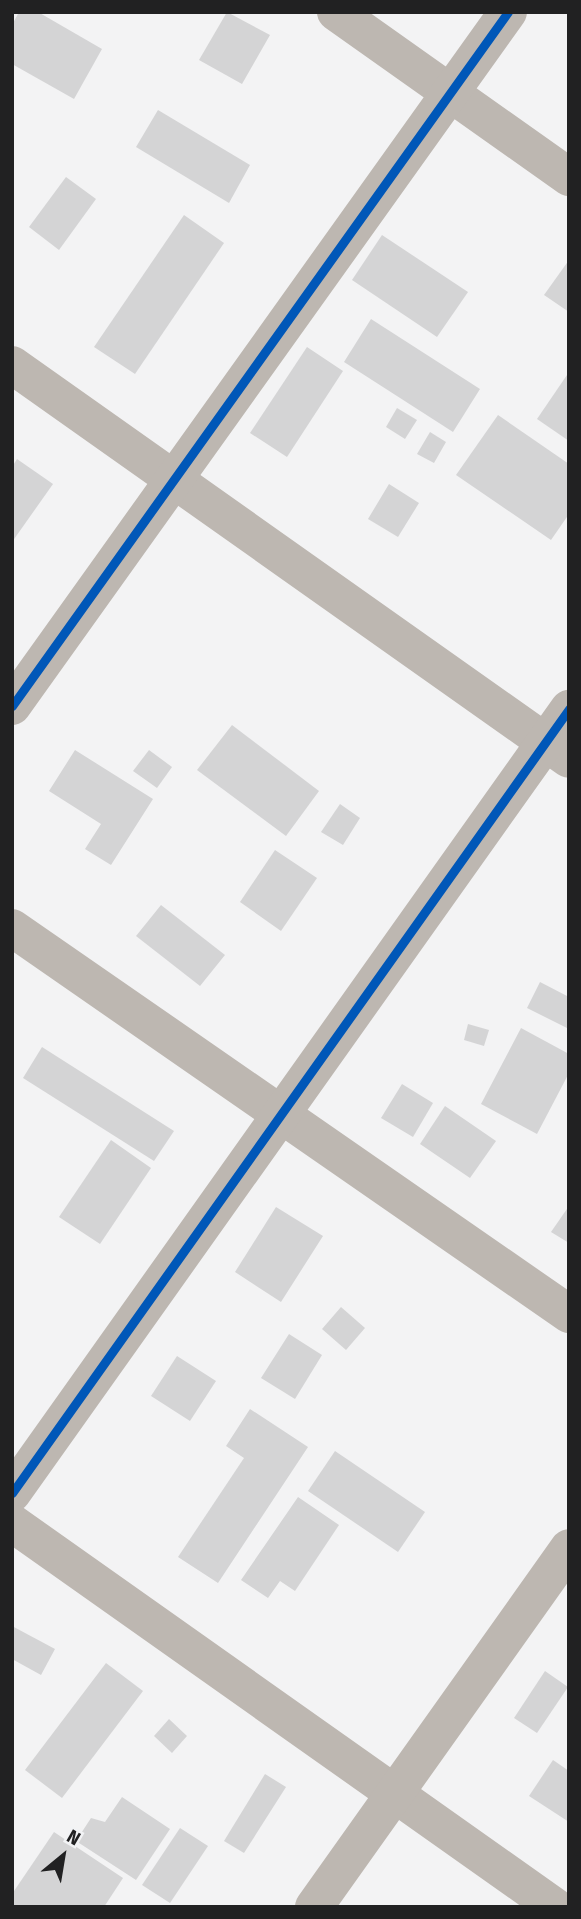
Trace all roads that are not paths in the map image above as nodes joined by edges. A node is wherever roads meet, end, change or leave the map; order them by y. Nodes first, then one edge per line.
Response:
1 (336, 12) edge
2 (508, 12) edge
3 (450, 93) junction
4 (569, 177) edge
5 (12, 365) edge
6 (174, 480) junction
7 (12, 706) edge
8 (569, 709) edge
9 (557, 751) edge
10 (12, 928) edge
11 (281, 1115) junction
12 (569, 1314) edge
13 (12, 1493) edge
14 (12, 1523) edge
15 (569, 1548) edge
16 (394, 1793) junction
17 (314, 1907) edge
18 (555, 1907) edge

1 - 3 street
2 - 3 street
3 - 4 street
3 - 6 street
5 - 6 street
6 - 7 street
6 - 9 street
8 - 9 street
9 - 11 street
10 - 11 street
11 - 12 street
11 - 13 street
14 - 16 street
15 - 16 street
16 - 17 street
16 - 18 street

